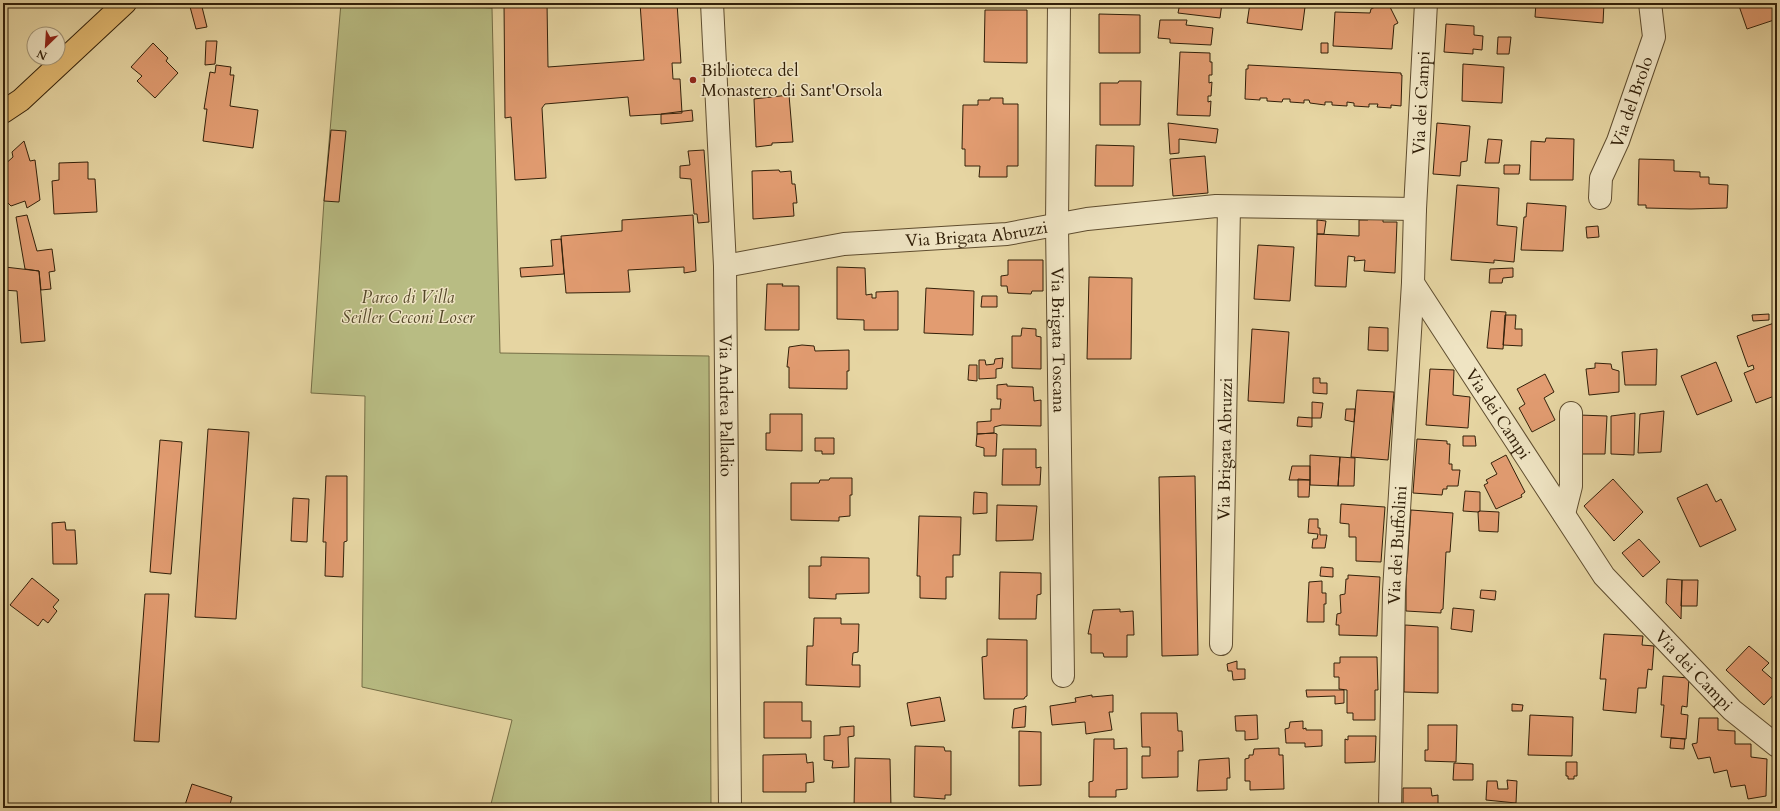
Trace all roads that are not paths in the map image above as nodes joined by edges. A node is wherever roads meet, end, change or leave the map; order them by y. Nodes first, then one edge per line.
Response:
1 (125, 3) edge
2 (712, 3) edge
3 (1059, 3) edge
4 (1426, 3) edge
5 (1650, 3) edge
6 (3, 112) edge
7 (1600, 198) dead end
8 (1229, 207) junction
9 (1415, 209) junction
10 (1057, 225) junction
11 (725, 266) junction
12 (1413, 283) junction
13 (1571, 413) dead end
14 (1564, 514) junction
15 (1221, 644) dead end
16 (1063, 676) dead end
17 (1777, 746) edge
18 (730, 808) edge
19 (1390, 808) edge

1 - 6 main road
2 - 11 street, Via Andrea Palladio
3 - 10 street, Via Brigata Toscana
4 - 9 street, Via dei Campi
5 - 7 street, Via del Brolo
8 - 9 street, Via Brigata Abruzzi
8 - 10 street, Via Brigata Abruzzi
8 - 15 street, Via Brigata Abruzzi
9 - 12 street, Via dei Campi
10 - 11 street, Via Brigata Abruzzi
10 - 16 street, Via Brigata Toscana
11 - 18 street, Via Andrea Palladio
12 - 14 street, Via dei Campi
12 - 19 street, Via dei Buffolini
13 - 14 street
14 - 17 street, Via dei Campi

